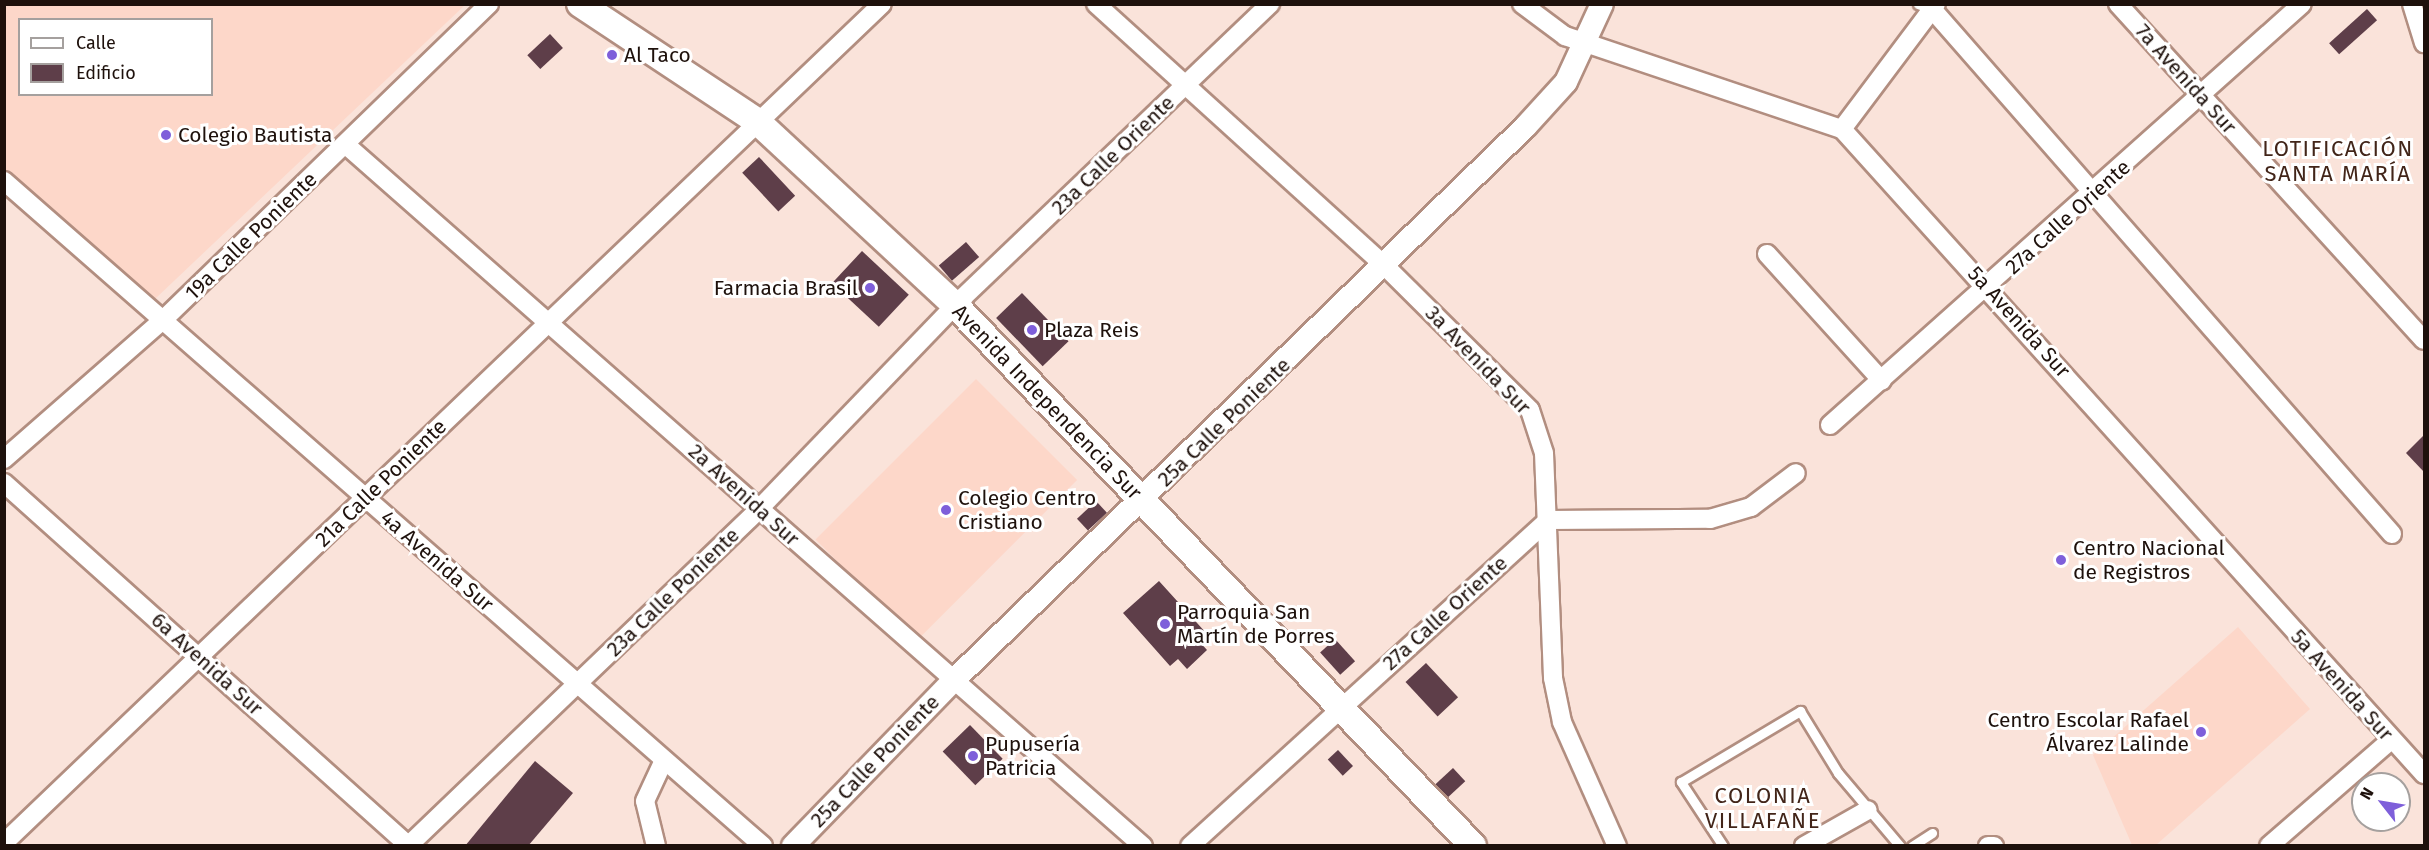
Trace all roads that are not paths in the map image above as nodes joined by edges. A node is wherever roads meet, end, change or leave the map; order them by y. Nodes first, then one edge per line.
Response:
1 (489, 4) edge
2 (580, 4) edge
3 (882, 4) edge
4 (1096, 4) edge
5 (1270, 4) edge
6 (1522, 4) edge
7 (1602, 4) edge
8 (2118, 4) edge
9 (2302, 4) edge
10 (2412, 4) edge
11 (1929, 6) edge
12 (2424, 43) edge
13 (1584, 44) junction
14 (1184, 87) junction
15 (2200, 95) junction
16 (758, 122) junction
17 (1842, 129) junction
18 (345, 144) junction
19 (4, 181) edge
20 (2095, 193) junction
21 (1767, 254) dead end
22 (1385, 266) junction
23 (1989, 289) junction
24 (955, 305) junction
25 (164, 320) junction
26 (550, 321) junction
27 (2424, 340) edge
28 (1882, 381) junction
29 (1830, 425) dead end
30 (4, 459) edge
31 (1796, 474) dead end
32 (4, 483) edge
33 (365, 498) junction
34 (1142, 501) junction
35 (758, 510) junction
36 (1548, 520) junction
37 (2392, 534) dead end
38 (200, 657) junction
39 (954, 680) junction
40 (577, 684) junction
41 (1342, 706) junction
42 (2391, 741) junction
43 (664, 760) junction
44 (2424, 774) edge
45 (1868, 810) junction
46 (1932, 833) dead end
47 (4, 843) edge
48 (408, 845) edge
49 (656, 846) edge
50 (763, 846) edge
51 (792, 846) edge
52 (1143, 846) edge
53 (1190, 846) edge
54 (1473, 846) edge
55 (1617, 846) edge
56 (1723, 846) edge
57 (1804, 846) edge
58 (1900, 846) edge
59 (1912, 846) edge
60 (1988, 846) edge
61 (1994, 846) edge
62 (2269, 846) edge

1 - 18 street, 19a Calle Poniente
2 - 16 main road, Avenida Independencia Sur
3 - 16 street, 21a Calle Poniente
4 - 14 street, 3a Avenida Sur
5 - 14 street, 23a Calle Oriente
6 - 13 street, 5a Avenida Sur
7 - 13 street, 25a Calle Poniente
8 - 15 street, 7a Avenida Sur
9 - 15 street, 27a Calle Oriente
10 - 12 street
11 - 17 street
11 - 20 street
13 - 17 street, 5a Avenida Sur
13 - 22 street, 25a Calle Poniente
14 - 22 street, 3a Avenida Sur
14 - 24 street, 23a Calle Oriente
15 - 20 street, 27a Calle Oriente
15 - 27 street, 7a Avenida Sur
16 - 24 main road, Avenida Independencia Sur
16 - 26 street, 21a Calle Poniente
17 - 23 street, 5a Avenida Sur
18 - 25 street, 19a Calle Poniente
18 - 26 street, 2a Avenida Sur
19 - 25 street, 4a Avenida Sur
20 - 23 street, 27a Calle Oriente
20 - 37 street
21 - 28 street
22 - 34 street, 25a Calle Poniente
22 - 36 street, 3a Avenida Sur
23 - 28 street, 27a Calle Oriente
23 - 42 street, 5a Avenida Sur
24 - 34 main road, Avenida Independencia Sur
24 - 35 street, 23a Calle Poniente
25 - 30 street, 19a Calle Poniente
25 - 33 street, 4a Avenida Sur
26 - 33 street, 21a Calle Poniente
26 - 35 street, 2a Avenida Sur
28 - 29 street, 27a Calle Oriente
31 - 36 street
32 - 38 street, 6a Avenida Sur
33 - 38 street, 21a Calle Poniente
33 - 40 street, 4a Avenida Sur
34 - 39 street, 25a Calle Poniente
34 - 41 main road, Avenida Independencia Sur
35 - 39 street, 2a Avenida Sur
35 - 40 street, 23a Calle Poniente
36 - 41 street, 27a Calle Oriente
36 - 55 street, 3a Avenida Sur
38 - 47 street, 21a Calle Poniente
38 - 48 street, 6a Avenida Sur
39 - 51 street, 25a Calle Poniente
39 - 52 street, 2a Avenida Sur
40 - 43 street, 4a Avenida Sur
40 - 48 street, 23a Calle Poniente
41 - 53 street, 27a Calle Oriente
41 - 54 main road, Avenida Independencia Sur
42 - 44 street, 5a Avenida Sur
42 - 62 street
43 - 49 street
43 - 50 street, 4a Avenida Sur
45 - 56 lane
45 - 57 street
45 - 58 lane
46 - 59 lane
60 - 61 street

